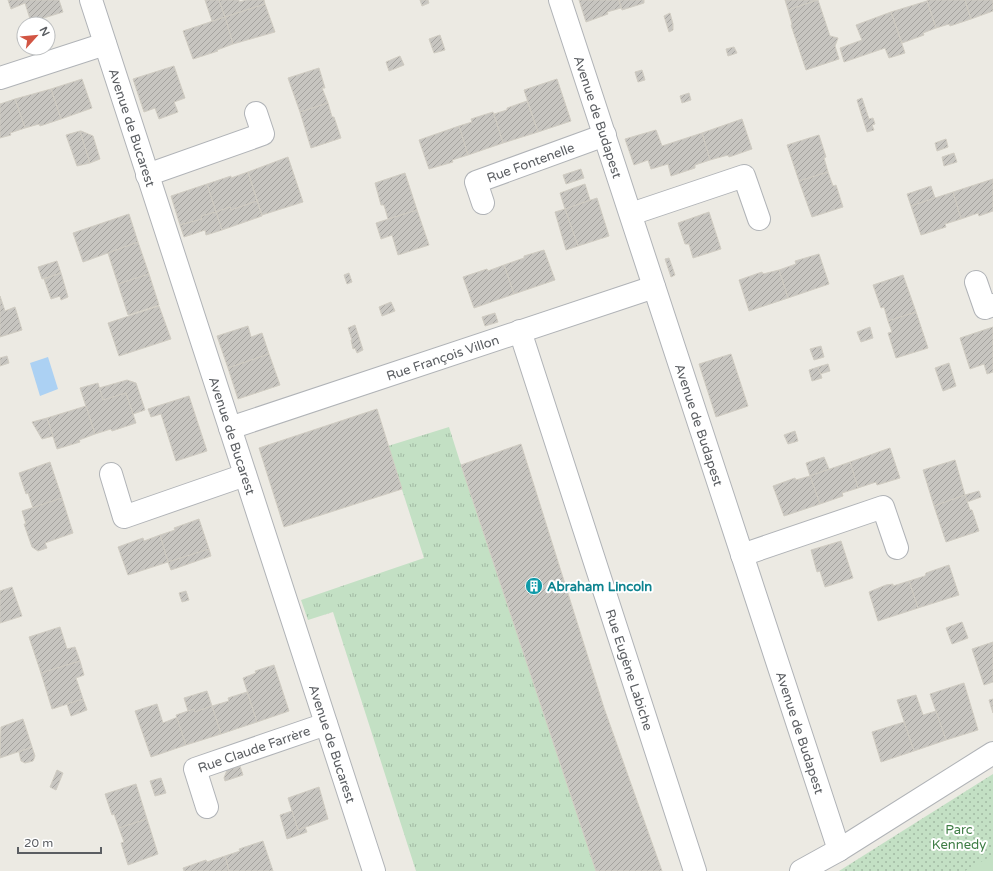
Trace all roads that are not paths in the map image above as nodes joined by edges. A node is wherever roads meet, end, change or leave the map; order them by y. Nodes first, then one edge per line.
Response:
1 (91, 0) edge
2 (560, 0) edge
3 (105, 44) junction
4 (0, 78) edge
5 (256, 113) dead end
6 (605, 135) junction
7 (147, 174) junction
8 (483, 203) dead end
9 (631, 214) junction
10 (760, 219) dead end
11 (976, 282) dead end
12 (654, 287) junction
13 (993, 305) edge
14 (520, 331) junction
15 (230, 428) junction
16 (111, 474) dead end
17 (245, 475) junction
18 (897, 548) dead end
19 (742, 555) junction
20 (326, 724) junction
21 (993, 753) edge
22 (207, 807) dead end
23 (839, 850) junction
24 (374, 871) edge
25 (695, 871) edge
26 (801, 871) edge

1 - 3 street, Avenue de Bucarest
2 - 6 street, Avenue de Budapest
3 - 4 street
3 - 7 street, Avenue de Bucarest
5 - 7 street
6 - 8 street, Rue Fontenelle
6 - 9 street, Avenue de Budapest
7 - 15 street, Avenue de Bucarest
9 - 10 street
9 - 12 street, Avenue de Budapest
11 - 13 street
12 - 14 street, Rue François Villon
12 - 19 street, Avenue de Budapest
14 - 15 street, Rue François Villon
14 - 25 street, Rue Eugène Labiche
15 - 17 street, Avenue de Bucarest
16 - 17 street
17 - 20 street, Avenue de Bucarest
18 - 19 street
19 - 23 street, Avenue de Budapest
20 - 22 street, Rue Claude Farrère
20 - 24 street, Avenue de Bucarest
21 - 23 street
23 - 26 street

